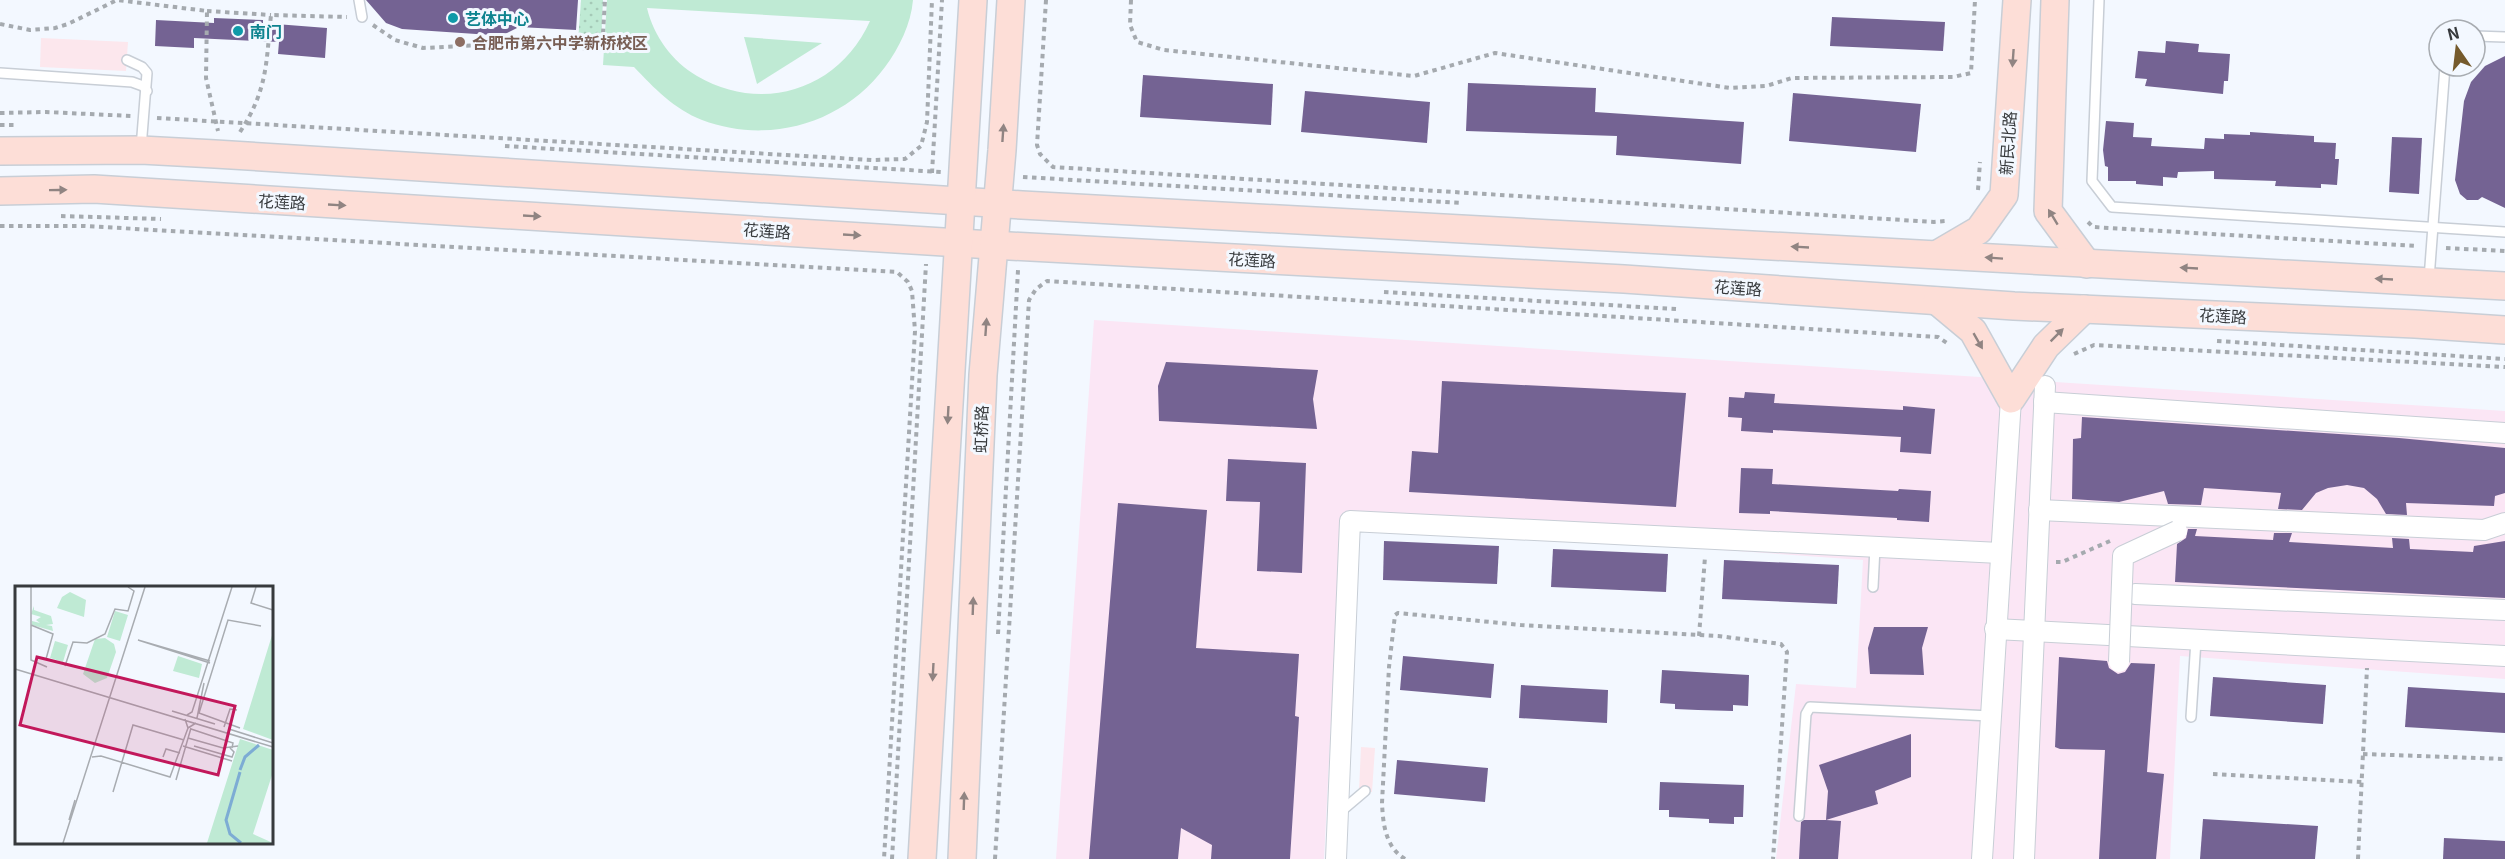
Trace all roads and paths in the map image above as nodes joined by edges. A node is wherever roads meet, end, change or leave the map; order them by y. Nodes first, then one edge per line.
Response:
1 (359, 0) edge
2 (605, 0) edge
3 (932, 0) edge
4 (942, 0) edge
5 (973, 0) edge
6 (1011, 0) edge
7 (1046, 0) edge
8 (1131, 0) edge
9 (1975, 0) edge
10 (2018, 0) edge
11 (2055, 0) edge
12 (2099, 0) edge
13 (138, 1) edge
14 (207, 11) junction
15 (271, 15) junction
16 (362, 17) junction
17 (0, 24) edge
18 (2487, 36) edge
19 (2505, 37) edge
20 (127, 60) dead end
21 (969, 70) junction
22 (0, 73) edge
23 (1006, 73) junction
24 (2444, 78) edge
25 (147, 91) junction
26 (0, 113) edge
27 (144, 117) junction
28 (216, 121) junction
29 (246, 123) junction
30 (0, 125) edge
31 (24, 125) dead end
32 (206, 129) dead end
33 (241, 131) junction
34 (253, 132) dead end
35 (222, 142) junction
36 (504, 146) dead end
37 (141, 150) junction
38 (0, 151) edge
39 (932, 171) junction
40 (964, 173) junction
41 (1016, 174) junction
42 (0, 191) edge
43 (817, 193) junction
44 (930, 200) junction
45 (962, 201) junction
46 (1472, 203) dead end
47 (1010, 205) junction
48 (1131, 211) junction
49 (1956, 219) dead end
50 (2084, 219) dead end
51 (0, 226) edge
52 (2433, 227) junction
53 (2505, 232) edge
54 (814, 233) junction
55 (928, 240) junction
56 (958, 242) junction
57 (992, 245) junction
58 (1020, 246) junction
59 (2431, 247) junction
60 (2505, 251) edge
61 (1129, 253) junction
62 (1938, 254) junction
63 (2087, 264) junction
64 (2428, 282) junction
65 (2505, 286) edge
66 (1937, 301) junction
67 (2084, 309) junction
68 (2505, 330) edge
69 (2208, 340) dead end
70 (1957, 349) dead end
71 (2073, 354) dead end
72 (2505, 359) edge
73 (2505, 367) edge
74 (950, 371) junction
75 (983, 375) junction
76 (2011, 399) junction
77 (2505, 433) edge
78 (2039, 510) junction
79 (2505, 523) edge
80 (2177, 531) dead end
81 (1707, 538) junction
82 (1875, 547) junction
83 (2000, 553) junction
84 (1873, 587) dead end
85 (2135, 594) dead end
86 (2505, 610) edge
87 (1995, 629) junction
88 (2034, 631) junction
89 (1699, 636) junction
90 (2196, 640) junction
91 (997, 644) dead end
92 (2367, 649) junction
93 (2505, 656) edge
94 (2119, 662) dead end
95 (1990, 716) junction
96 (2191, 717) dead end
97 (2363, 754) junction
98 (2505, 759) edge
99 (2213, 774) dead end
100 (2362, 782) junction
101 (1365, 791) dead end
102 (1339, 813) junction
103 (1799, 816) dead end
104 (884, 859) edge
105 (892, 859) edge
106 (922, 859) edge
107 (962, 859) edge
108 (995, 859) edge
109 (1336, 859) edge
110 (1405, 859) edge
111 (1773, 859) edge
112 (1982, 859) edge
113 (2024, 859) edge
114 (2358, 859) edge

1 - 16 lane
2 - 16 path
3 - 29 path
4 - 39 path
5 - 21 main road, 虹桥路
6 - 23 main road, 虹桥路
7 - 49 path
8 - 9 path
10 -> 62 main road, 新民北路
63 -> 11 main road
12 - 52 lane
13 - 14 path
13 - 17 path
14 - 15 path
14 - 28 path
15 - 16 path
15 - 29 path
18 - 19 lane
20 - 25 lane
21 - 23 main road
21 - 40 main road, 虹桥路
22 - 25 lane
41 -> 23 main road, 虹桥路
24 - 52 lane
25 - 27 lane
26 - 27 path
27 - 28 path
27 - 37 lane
28 - 29 path
28 - 35 path
29 - 33 path
30 - 31 path
32 - 35 path
33 - 34 path
33 - 35 path
33 - 35 path
35 - 37 main road
35 - 43 main road
36 - 39 path
37 - 38 main road
39 - 40 path
39 - 44 path
40 - 45 main road, 虹桥路
41 - 46 path
41 - 47 main road, 虹桥路
41 - 47 path
42 -> 54 main road, 花莲路
43 - 44 main road
43 - 54 main road
44 - 45 main road
45 - 47 main road
45 - 56 main road, 虹桥路
47 - 48 main road
47 - 57 main road, 虹桥路
48 - 61 main road
62 -> 48 main road
50 - 59 path
51 - 104 path
52 - 53 lane
52 - 59 lane
54 -> 55 main road, 花莲路
55 - 56 main road, 花莲路
55 - 105 path
56 - 57 main road, 花莲路
56 - 74 main road, 虹桥路
57 - 58 main road, 花莲路
75 -> 57 main road, 虹桥路
58 - 61 main road, 花莲路
58 - 91 path
59 - 60 path
59 - 64 lane
61 - 66 main road, 花莲路
63 -> 62 main road
64 -> 63 main road
64 - 65 main road
66 - 67 main road, 花莲路
66 -> 76 main road
67 - 68 main road, 花莲路
76 -> 67 main road
69 - 72 path
70 - 108 path
71 - 73 path
74 - 75 main road
74 -> 106 main road, 虹桥路
107 -> 75 main road, 虹桥路
76 - 83 street
77 - 78 street
78 - 79 street
78 - 88 street
80 - 94 street, bridge
81 - 82 street
81 - 89 path
81 - 102 street
82 - 83 street
82 - 84 lane
83 - 87 street
85 - 86 street
87 - 88 street
87 - 95 street
88 - 90 street
88 - 113 street
89 - 110 path
89 - 111 path
90 - 92 street
90 - 96 lane
92 - 93 street
92 - 97 path
95 - 103 lane
95 - 112 street
97 - 98 path
97 - 100 path
99 - 100 path
100 - 114 path
101 - 102 lane
102 - 109 street

